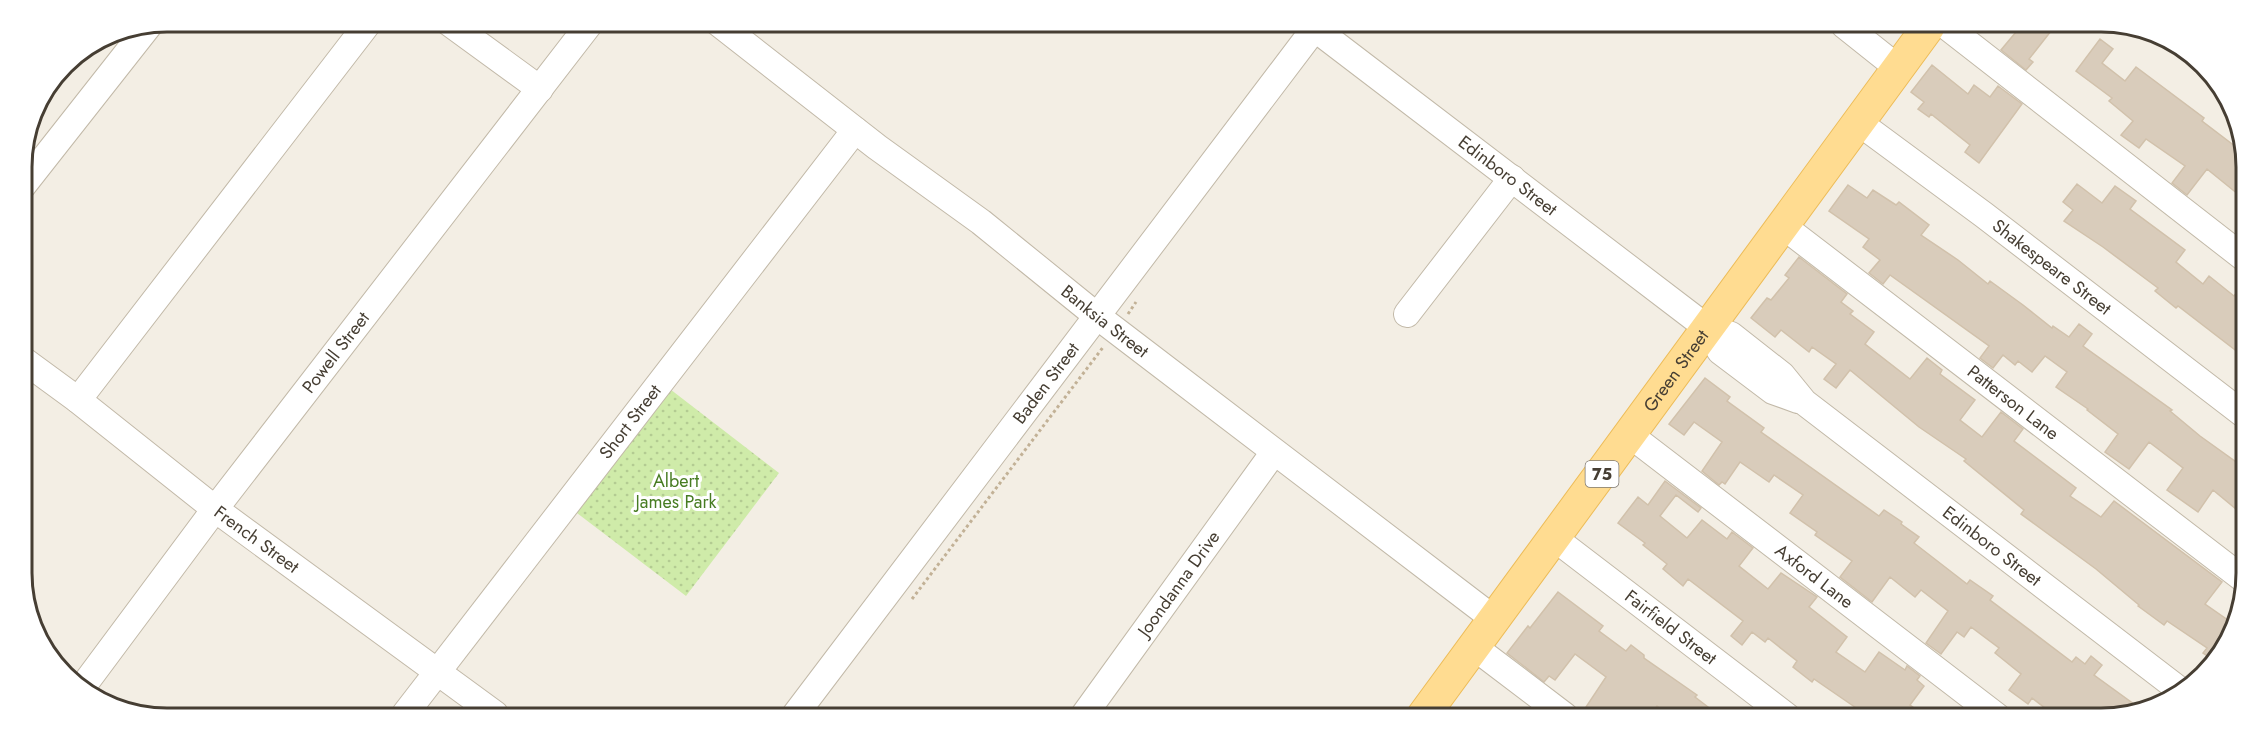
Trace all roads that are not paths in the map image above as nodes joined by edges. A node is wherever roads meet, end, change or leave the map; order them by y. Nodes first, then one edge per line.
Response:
1 (361, 32) edge
2 (462, 32) edge
3 (583, 32) edge
4 (730, 32) edge
5 (1310, 32) edge
6 (1322, 32) edge
7 (1853, 32) edge
8 (1925, 32) edge
9 (1954, 32) edge
10 (142, 34) edge
11 (1898, 68) junction
12 (540, 89) junction
13 (1858, 122) junction
14 (855, 130) junction
15 (32, 174) edge
16 (1512, 178) junction
17 (1783, 226) junction
18 (2236, 252) edge
19 (1407, 314) dead end
20 (1097, 316) junction
21 (1707, 327) junction
22 (32, 366) edge
23 (78, 400) junction
24 (2236, 409) edge
25 (1630, 435) junction
26 (1274, 452) junction
27 (215, 509) junction
28 (1554, 538) junction
29 (2236, 573) edge
30 (1494, 619) junction
31 (1474, 647) junction
32 (437, 671) junction
33 (87, 682) edge
34 (2174, 686) edge
35 (1429, 707) edge
36 (1554, 707) edge
37 (1775, 707) edge
38 (1985, 707) edge
39 (410, 708) edge
40 (487, 708) edge
41 (801, 708) edge
42 (1089, 708) edge

1 - 23 street
2 - 12 street
3 - 12 street, Powell Street
4 - 14 street, Banksia Street
5 - 20 street, Baden Street
6 - 16 street, Edinboro Street
7 - 11 street
8 - 11 main road, Green Street / 75
9 - 18 street
10 - 15 street
11 - 13 main road, Green Street / 75
12 - 27 street, Powell Street
13 - 17 main road, Green Street / 75
13 - 24 street, Shakespeare Street
14 - 20 street, Banksia Street
14 - 32 street, Short Street
16 - 19 street
16 - 21 street, Edinboro Street
17 - 21 main road, Green Street / 75
17 - 29 street, Patterson Lane
20 - 26 street, Banksia Street
20 - 41 street, Baden Street
21 - 25 main road, Green Street / 75
21 - 34 street, Edinboro Street
22 - 23 street, French Street
23 - 27 street, French Street
25 - 28 main road, Green Street / 75
25 - 38 street, Axford Lane
26 - 30 street, Banksia Street
26 - 42 street, Joondanna Drive
27 - 32 street, French Street
27 - 33 street, Powell Street
28 - 30 main road, Green Street / 75
28 - 37 street, Fairfield Street
30 - 31 main road, Green Street / 75
31 - 35 main road, Green Street / 75
31 - 36 street
32 - 39 street, Short Street
32 - 40 street, French Street

